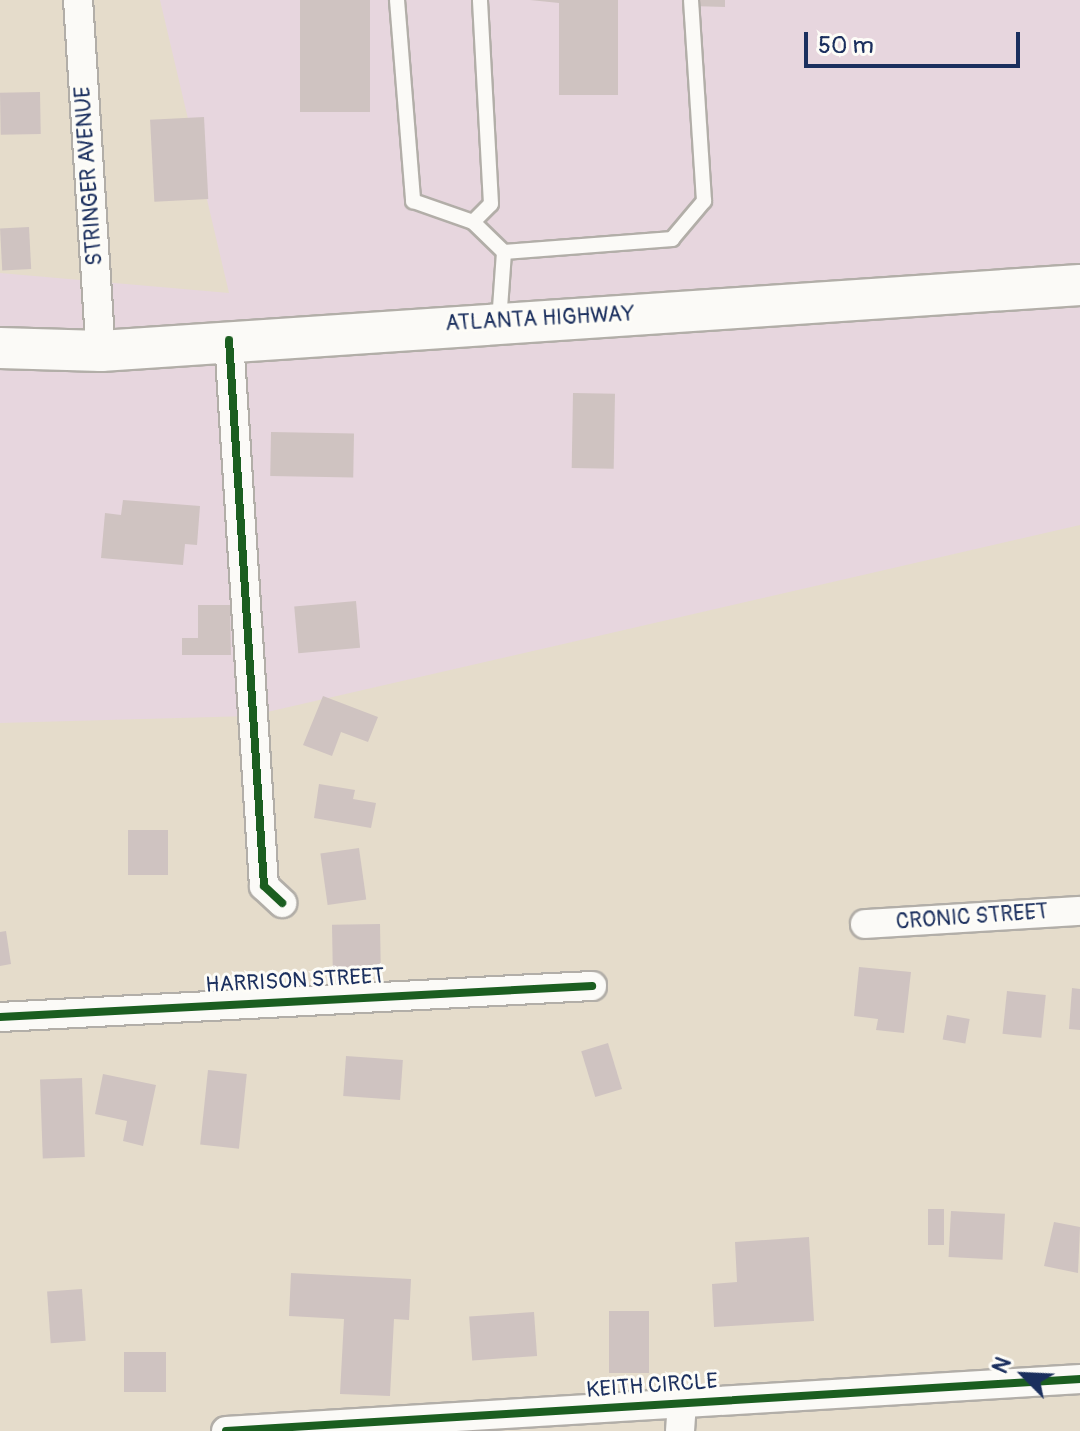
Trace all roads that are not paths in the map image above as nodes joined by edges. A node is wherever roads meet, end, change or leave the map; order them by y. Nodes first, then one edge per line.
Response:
1 (78, 0) edge
2 (397, 0) edge
3 (480, 0) edge
4 (691, 0) edge
5 (473, 222) junction
6 (504, 252) junction
7 (1080, 285) edge
8 (499, 322) junction
9 (229, 340) junction
10 (0, 348) edge
11 (101, 351) junction
12 (282, 903) dead end
13 (1080, 911) edge
14 (865, 924) dead end
15 (592, 986) dead end
16 (0, 1017) edge
17 (1080, 1379) edge
18 (682, 1402) junction
19 (226, 1431) edge
20 (680, 1431) edge

1 - 11 street, STRINGER AVENUE
2 - 5 lane
3 - 5 lane
4 - 6 lane
5 - 6 lane
6 - 8 lane
7 - 8 main road, ATLANTA HIGHWAY
8 - 9 main road, ATLANTA HIGHWAY
9 - 11 main road, ATLANTA HIGHWAY
9 - 12 street
10 - 11 main road, ATLANTA HIGHWAY
13 - 14 street, CRONIC STREET
15 - 16 street, HARRISON STREET
17 - 18 street, KEITH CIRCLE
18 - 19 street, KEITH CIRCLE
18 - 20 street

